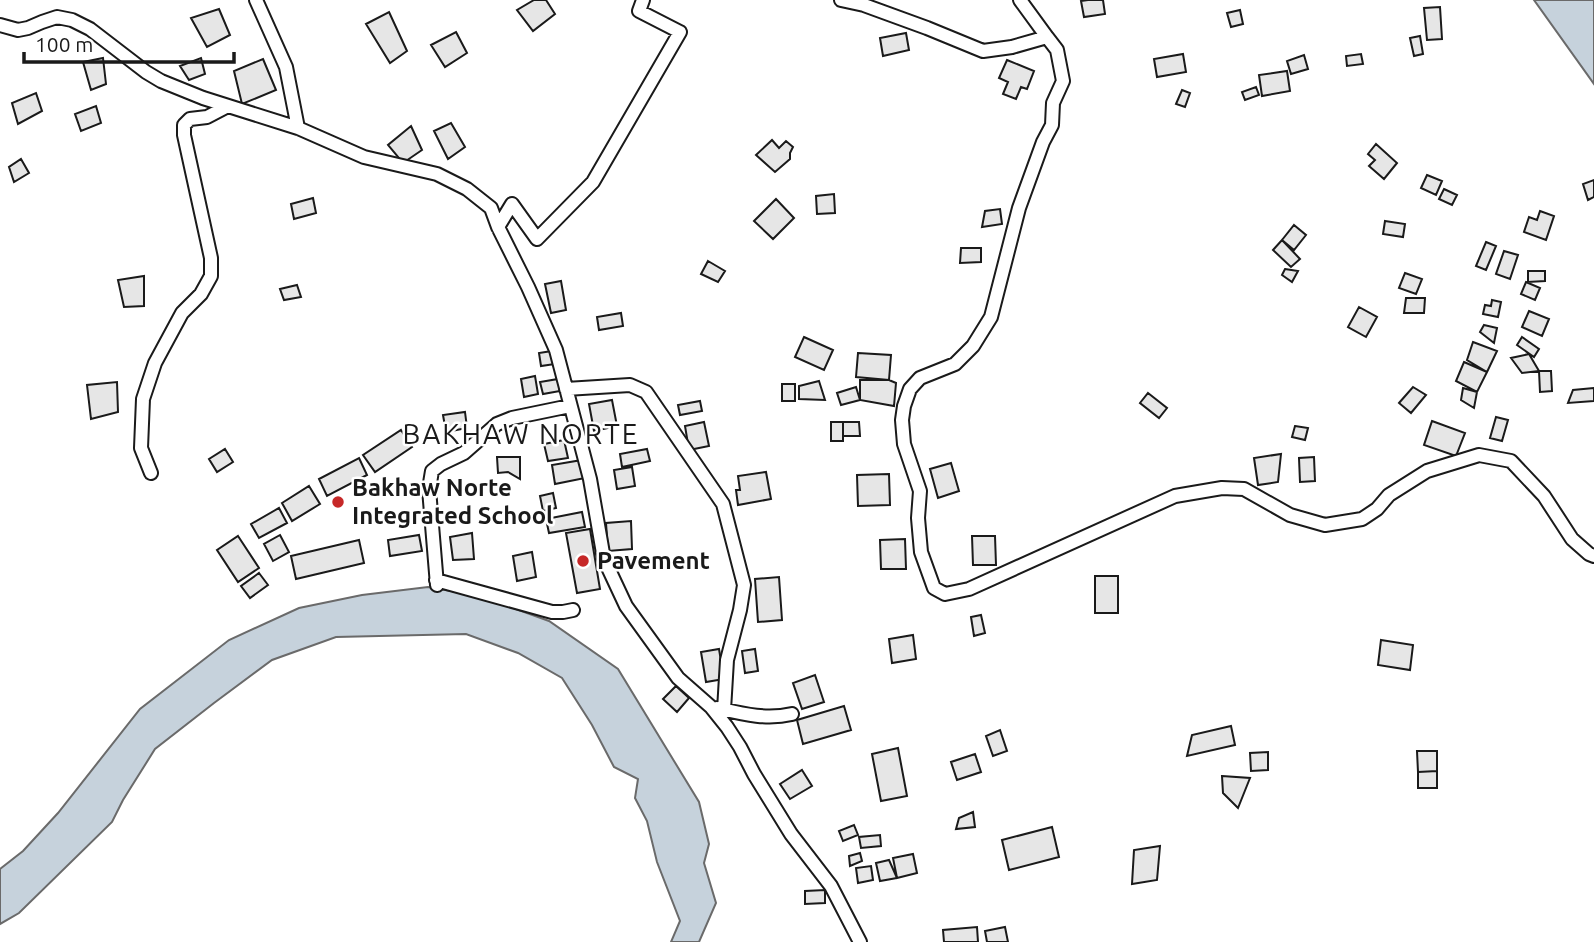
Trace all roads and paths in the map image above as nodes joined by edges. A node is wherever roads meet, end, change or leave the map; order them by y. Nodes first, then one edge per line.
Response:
1 (256, 0) edge
2 (643, 0) edge
3 (841, 0) edge
4 (1020, 0) edge
5 (0, 25) edge
6 (1047, 37) junction
7 (228, 106) junction
8 (298, 128) junction
9 (498, 227) junction
10 (566, 389) junction
11 (570, 406) junction
12 (151, 473) dead end
13 (1594, 556) edge
14 (573, 610) dead end
15 (718, 708) junction
16 (792, 714) dead end
17 (859, 942) edge

1 - 8 street
2 - 9 street
3 - 6 street
4 - 6 street
5 - 7 street
6 - 13 street
7 - 8 street
7 - 12 street
8 - 9 street
9 - 10 street
10 - 11 street
10 - 15 street
11 - 14 street
11 - 15 street
15 - 16 street
15 - 17 street

